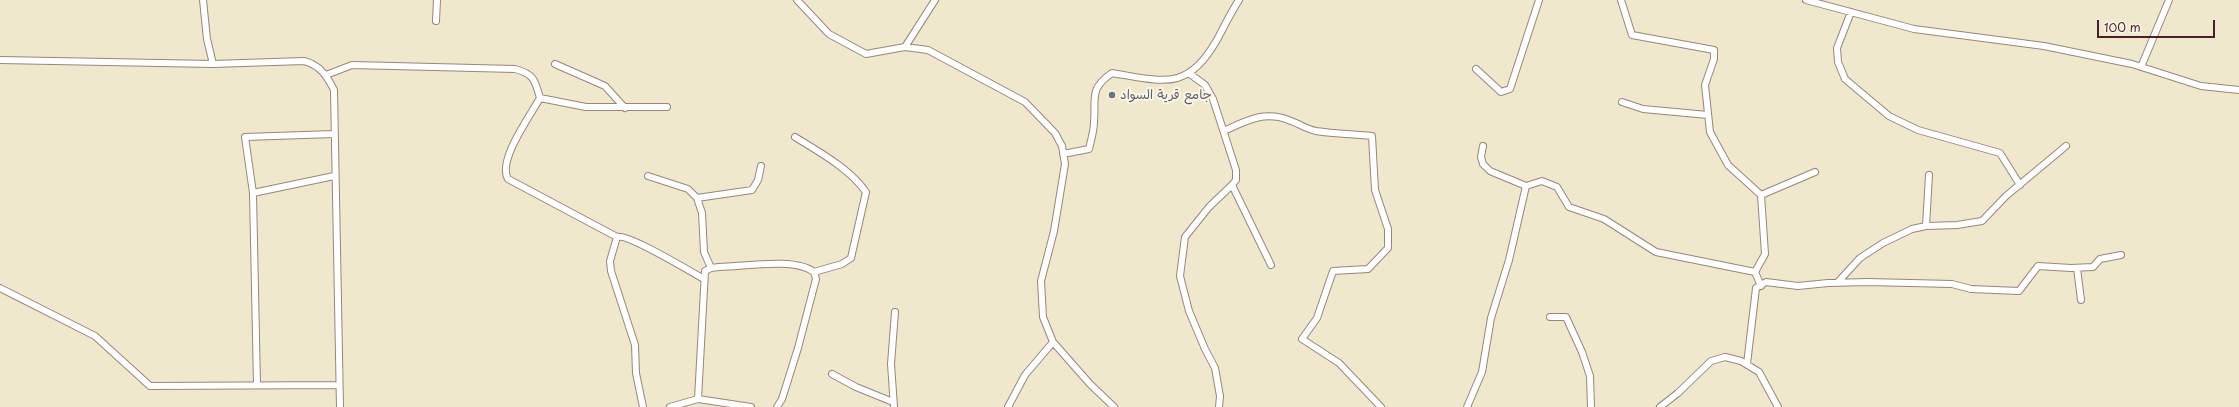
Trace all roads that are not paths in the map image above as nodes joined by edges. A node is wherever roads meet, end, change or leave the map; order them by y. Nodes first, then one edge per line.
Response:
1 (203, 0) edge
2 (437, 0) edge
3 (797, 0) edge
4 (935, 0) edge
5 (1239, 0) edge
6 (1539, 0) edge
7 (1621, 0) edge
8 (1806, 0) edge
9 (2169, 0) edge
10 (1851, 12) junction
11 (436, 21) dead end
12 (905, 48) junction
13 (0, 60) edge
14 (213, 64) junction
15 (554, 64) dead end
16 (2141, 67) junction
17 (1476, 69) dead end
18 (1190, 74) junction
19 (326, 75) junction
20 (2239, 90) edge
21 (540, 98) junction
22 (1622, 102) dead end
23 (667, 107) dead end
24 (625, 108) junction
25 (1708, 115) junction
26 (1224, 131) junction
27 (334, 134) junction
28 (795, 137) dead end
29 (1483, 146) dead end
30 (2066, 146) dead end
31 (1064, 154) junction
32 (761, 166) dead end
33 (1815, 172) dead end
34 (1928, 175) dead end
35 (334, 176) junction
36 (648, 176) dead end
37 (1232, 185) junction
38 (2020, 185) junction
39 (1526, 186) junction
40 (253, 192) junction
41 (1761, 195) junction
42 (697, 198) junction
43 (1926, 226) junction
44 (617, 237) junction
45 (2121, 255) dead end
46 (1271, 266) dead end
47 (711, 268) junction
48 (2077, 268) junction
49 (814, 272) junction
50 (1755, 272) junction
51 (704, 279) junction
52 (1838, 282) junction
53 (1760, 286) junction
54 (0, 288) edge
55 (2081, 300) dead end
56 (895, 312) dead end
57 (1550, 317) dead end
58 (1054, 342) junction
59 (1747, 364) junction
60 (832, 374) dead end
61 (258, 385) junction
62 (339, 385) junction
63 (698, 398) junction
64 (894, 405) edge
65 (340, 407) edge
66 (643, 407) edge
67 (670, 407) edge
68 (751, 407) edge
69 (777, 407) edge
70 (1008, 407) edge
71 (1114, 407) edge
72 (1219, 407) edge
73 (1381, 407) edge
74 (1467, 407) edge
75 (1591, 407) edge
76 (1660, 407) edge
77 (1778, 407) edge

1 - 14 street
2 - 11 street
3 - 12 street
4 - 12 street
5 - 18 street
6 - 17 street
7 - 25 street
8 - 10 street
9 - 16 street
10 - 16 street
10 - 38 street
12 - 31 street
13 - 14 street
14 - 19 street
15 - 24 street
16 - 20 street
18 - 26 street
18 - 31 street
19 - 21 street
19 - 27 street
21 - 24 street
21 - 44 street
22 - 25 street
23 - 24 street
25 - 41 street
26 - 37 street
26 - 73 street
27 - 35 street
27 - 40 street
28 - 49 street
29 - 39 street
30 - 38 street
31 - 58 street
32 - 42 street
33 - 41 street
34 - 43 street
35 - 40 street
35 - 62 street
36 - 42 street
37 - 46 street
37 - 72 street
38 - 43 street
39 - 50 street
39 - 74 street
40 - 61 street
41 - 50 street
42 - 47 street
43 - 52 street
44 - 51 street
44 - 66 street
45 - 48 street
47 - 49 street
47 - 51 street
48 - 52 street
48 - 55 street
49 - 69 street
50 - 53 street
51 - 63 street
52 - 53 street
53 - 59 street
54 - 61 street
56 - 64 street
57 - 75 street
58 - 70 street
58 - 71 street
59 - 76 street
59 - 77 street
60 - 64 street
61 - 62 street
62 - 65 street
63 - 67 street
63 - 68 street

